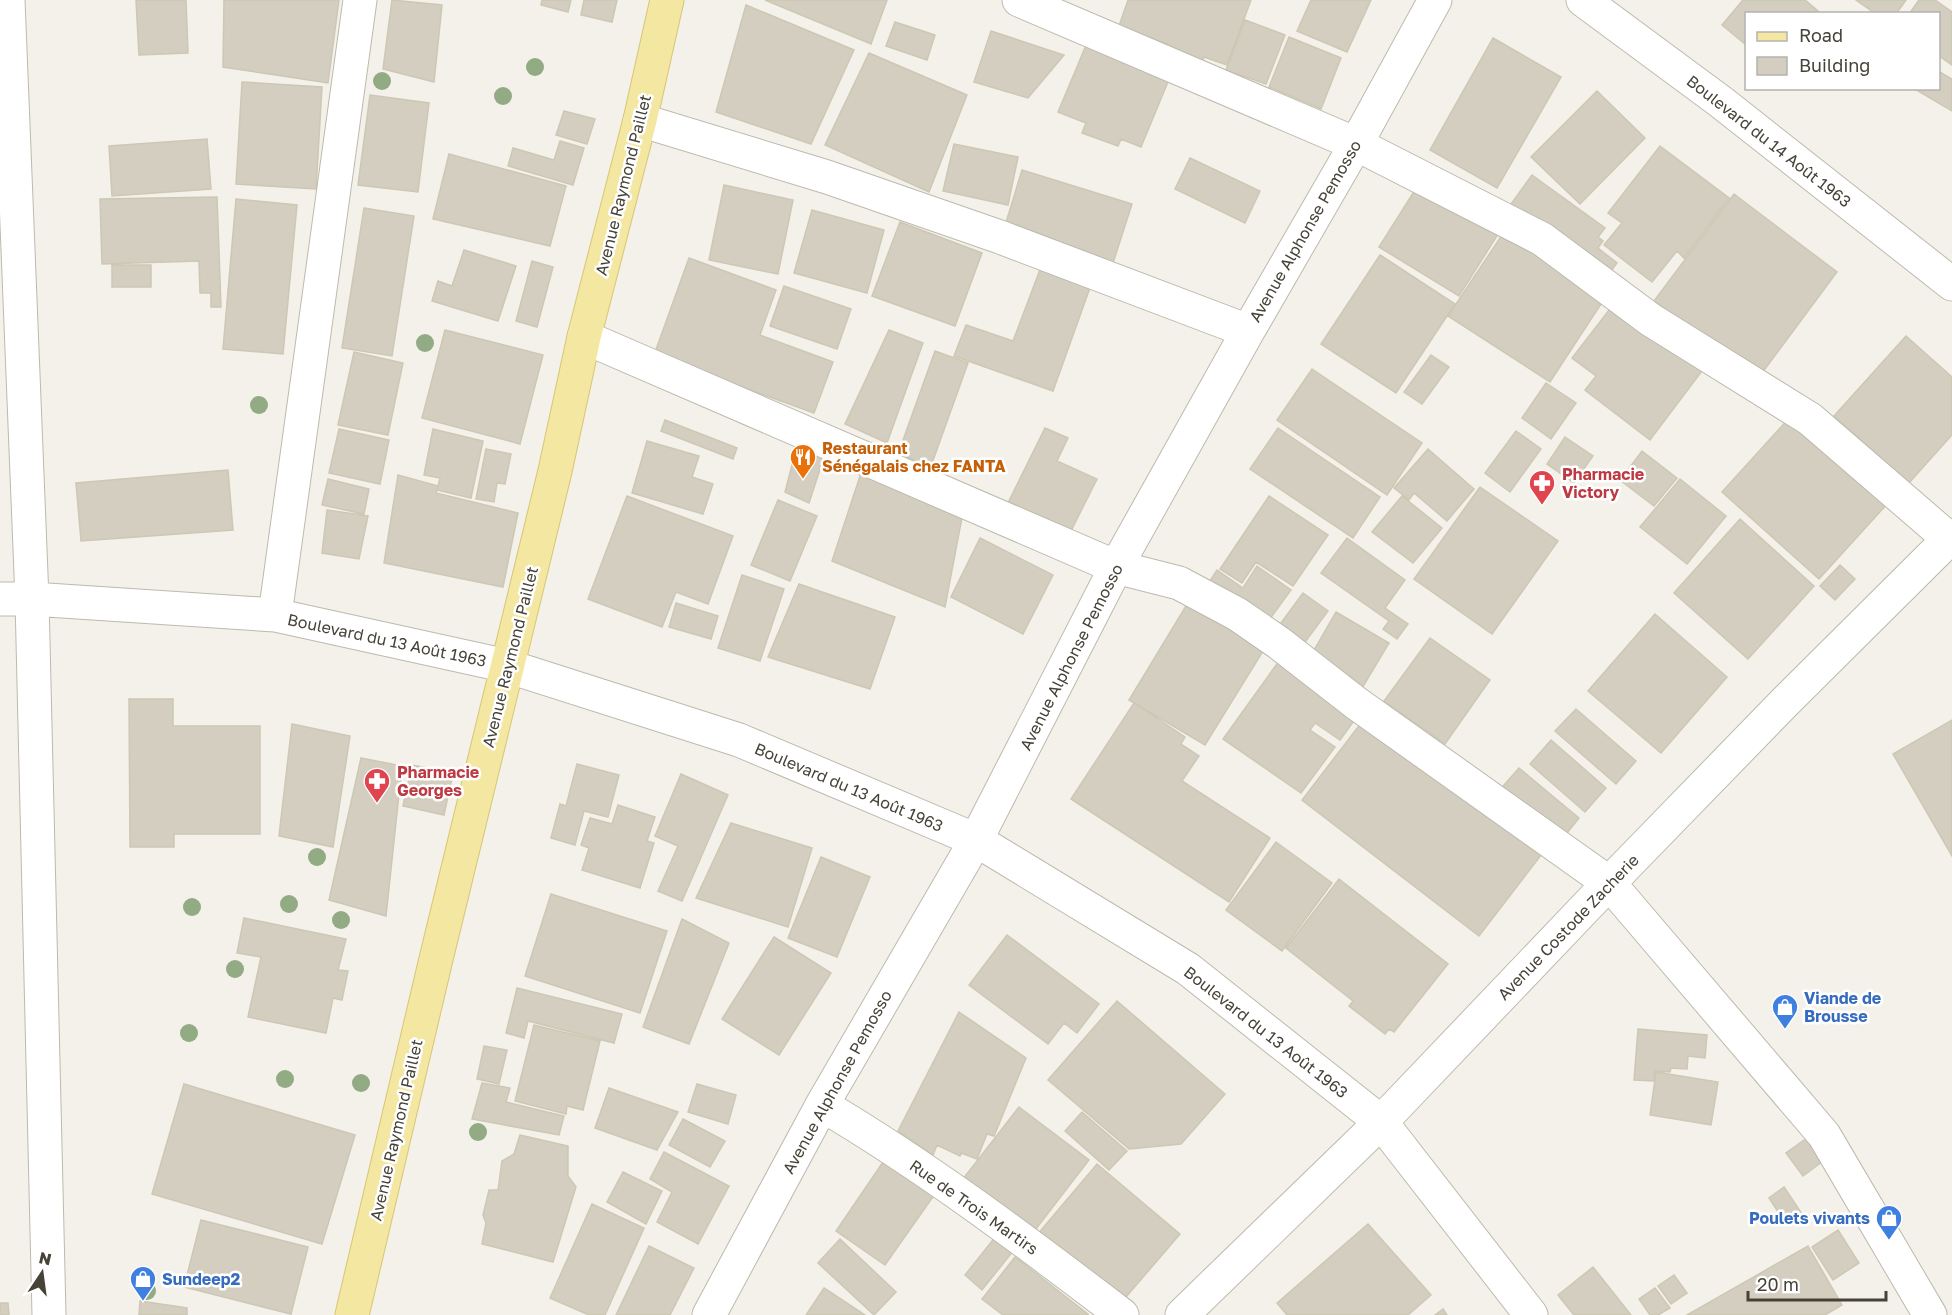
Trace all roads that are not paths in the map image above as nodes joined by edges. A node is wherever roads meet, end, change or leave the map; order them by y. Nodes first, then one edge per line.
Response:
1 (8, 0) edge
2 (360, 0) edge
3 (667, 0) edge
4 (1019, 0) edge
5 (1435, 0) edge
6 (1583, 0) edge
7 (640, 120) junction
8 (1356, 144) junction
9 (1952, 284) edge
10 (1248, 331) junction
11 (584, 337) junction
12 (1951, 537) edge
13 (1116, 567) junction
14 (0, 599) edge
15 (32, 599) junction
16 (274, 615) junction
17 (507, 666) junction
18 (976, 840) junction
19 (1609, 883) junction
20 (822, 1105) junction
21 (1381, 1122) junction
22 (50, 1315) edge
23 (352, 1315) edge
24 (709, 1315) edge
25 (1122, 1315) edge
26 (1182, 1315) edge
27 (1531, 1315) edge
28 (1930, 1315) edge

1 - 15 street
2 - 16 street
3 - 7 main road, Avenue Raymond Paillet
4 - 8 street
5 - 8 street, Avenue Alphonse Pemosso
6 - 9 street, Boulevard du 14 Août 1963
7 - 10 street
7 - 11 main road, Avenue Raymond Paillet
8 - 10 street, Avenue Alphonse Pemosso
8 - 12 street
10 - 13 street, Avenue Alphonse Pemosso
11 - 13 street
11 - 17 main road, Avenue Raymond Paillet
12 - 19 street, Avenue Costode Zacherie
13 - 18 street, Avenue Alphonse Pemosso
13 - 19 street
14 - 15 street, Boulevard du 13 Août 1963
15 - 16 street, Boulevard du 13 Août 1963
15 - 22 street
16 - 17 street, Boulevard du 13 Août 1963
17 - 18 street, Boulevard du 13 Août 1963
17 - 23 main road, Avenue Raymond Paillet
18 - 20 street, Avenue Alphonse Pemosso
18 - 21 street, Boulevard du 13 Août 1963
19 - 21 street, Avenue Costode Zacherie
19 - 28 street
20 - 24 street, Avenue Alphonse Pemosso
20 - 25 street, Rue de Trois Martirs
21 - 26 street, Avenue Costode Zacherie
21 - 27 street, Boulevard du 13 Août 1963

